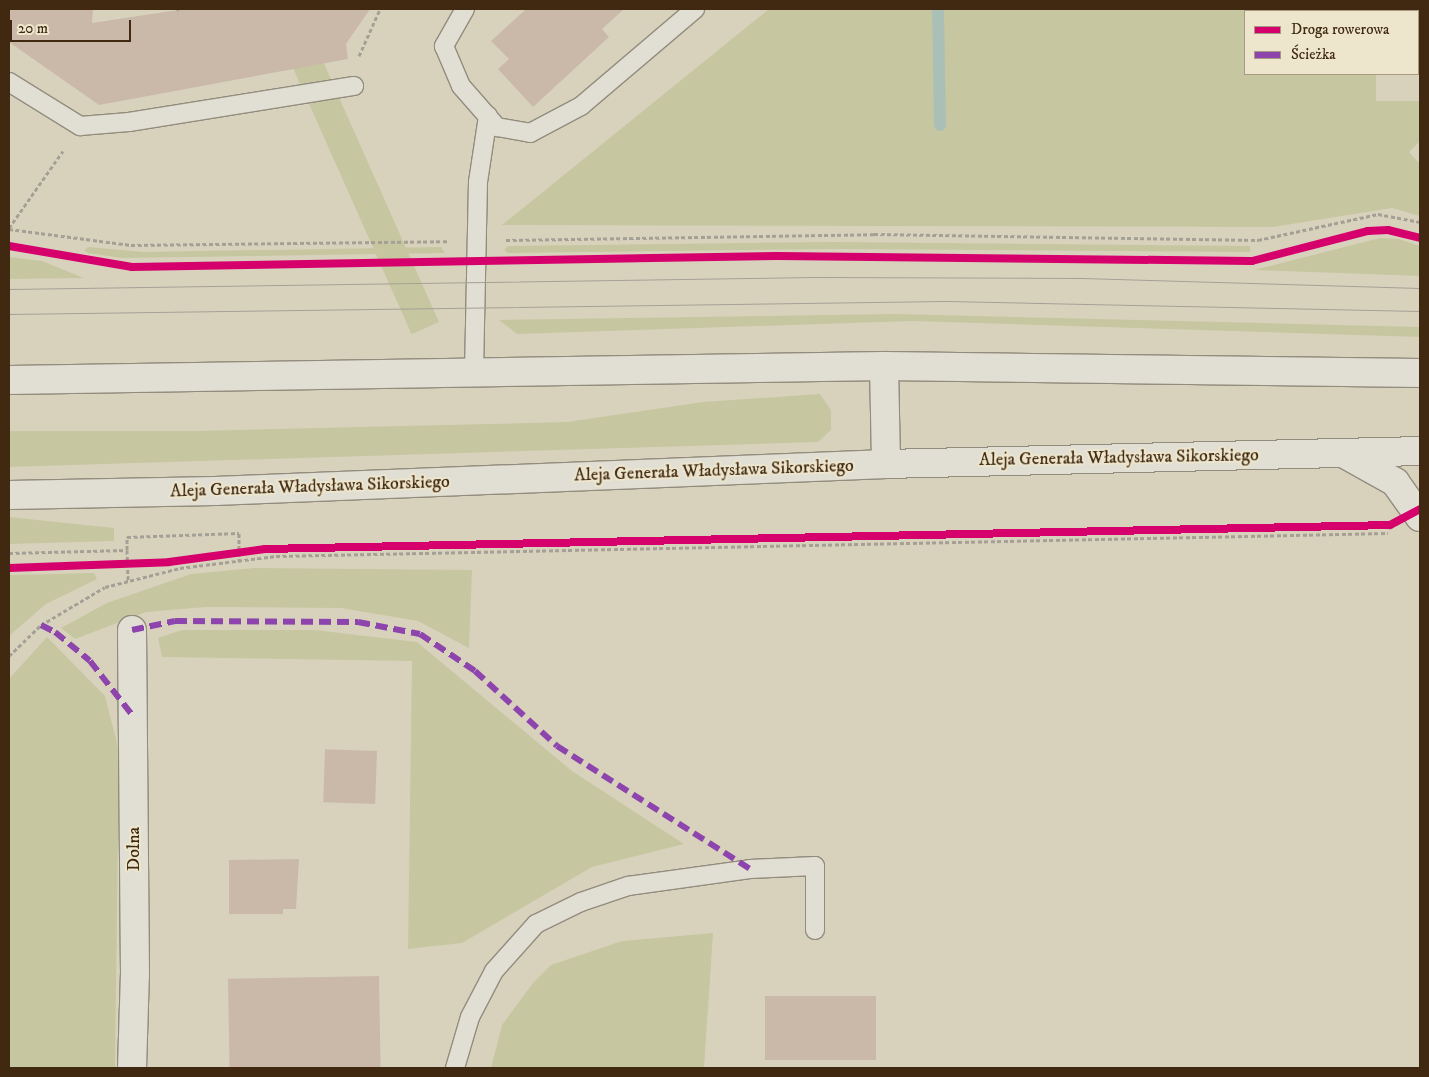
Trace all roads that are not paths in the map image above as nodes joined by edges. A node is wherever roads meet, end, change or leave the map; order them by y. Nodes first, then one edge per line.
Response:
1 (465, 9) edge
2 (695, 9) edge
3 (9, 82) edge
4 (350, 86) road end
5 (488, 116) junction
6 (884, 366) junction
7 (474, 372) junction
8 (1420, 373) edge
9 (9, 380) edge
10 (1420, 451) edge
11 (1343, 454) junction
12 (886, 464) junction
13 (9, 495) edge
14 (1418, 514) edge
15 (132, 630) dead end
16 (815, 930) dead end
17 (132, 1068) edge
18 (455, 1068) edge

1 - 5 lane
2 - 5 lane
3 - 4 lane
5 - 7 lane
6 - 7 main road
6 - 8 main road
6 - 12 main road
7 - 9 main road
10 - 11 main road, Aleja Generała Władysława Sikorskiego
11 - 12 main road, Aleja Generała Władysława Sikorskiego
11 - 14 main road
12 - 13 main road, Aleja Generała Władysława Sikorskiego
15 - 17 main road, Dolna
16 - 18 lane

